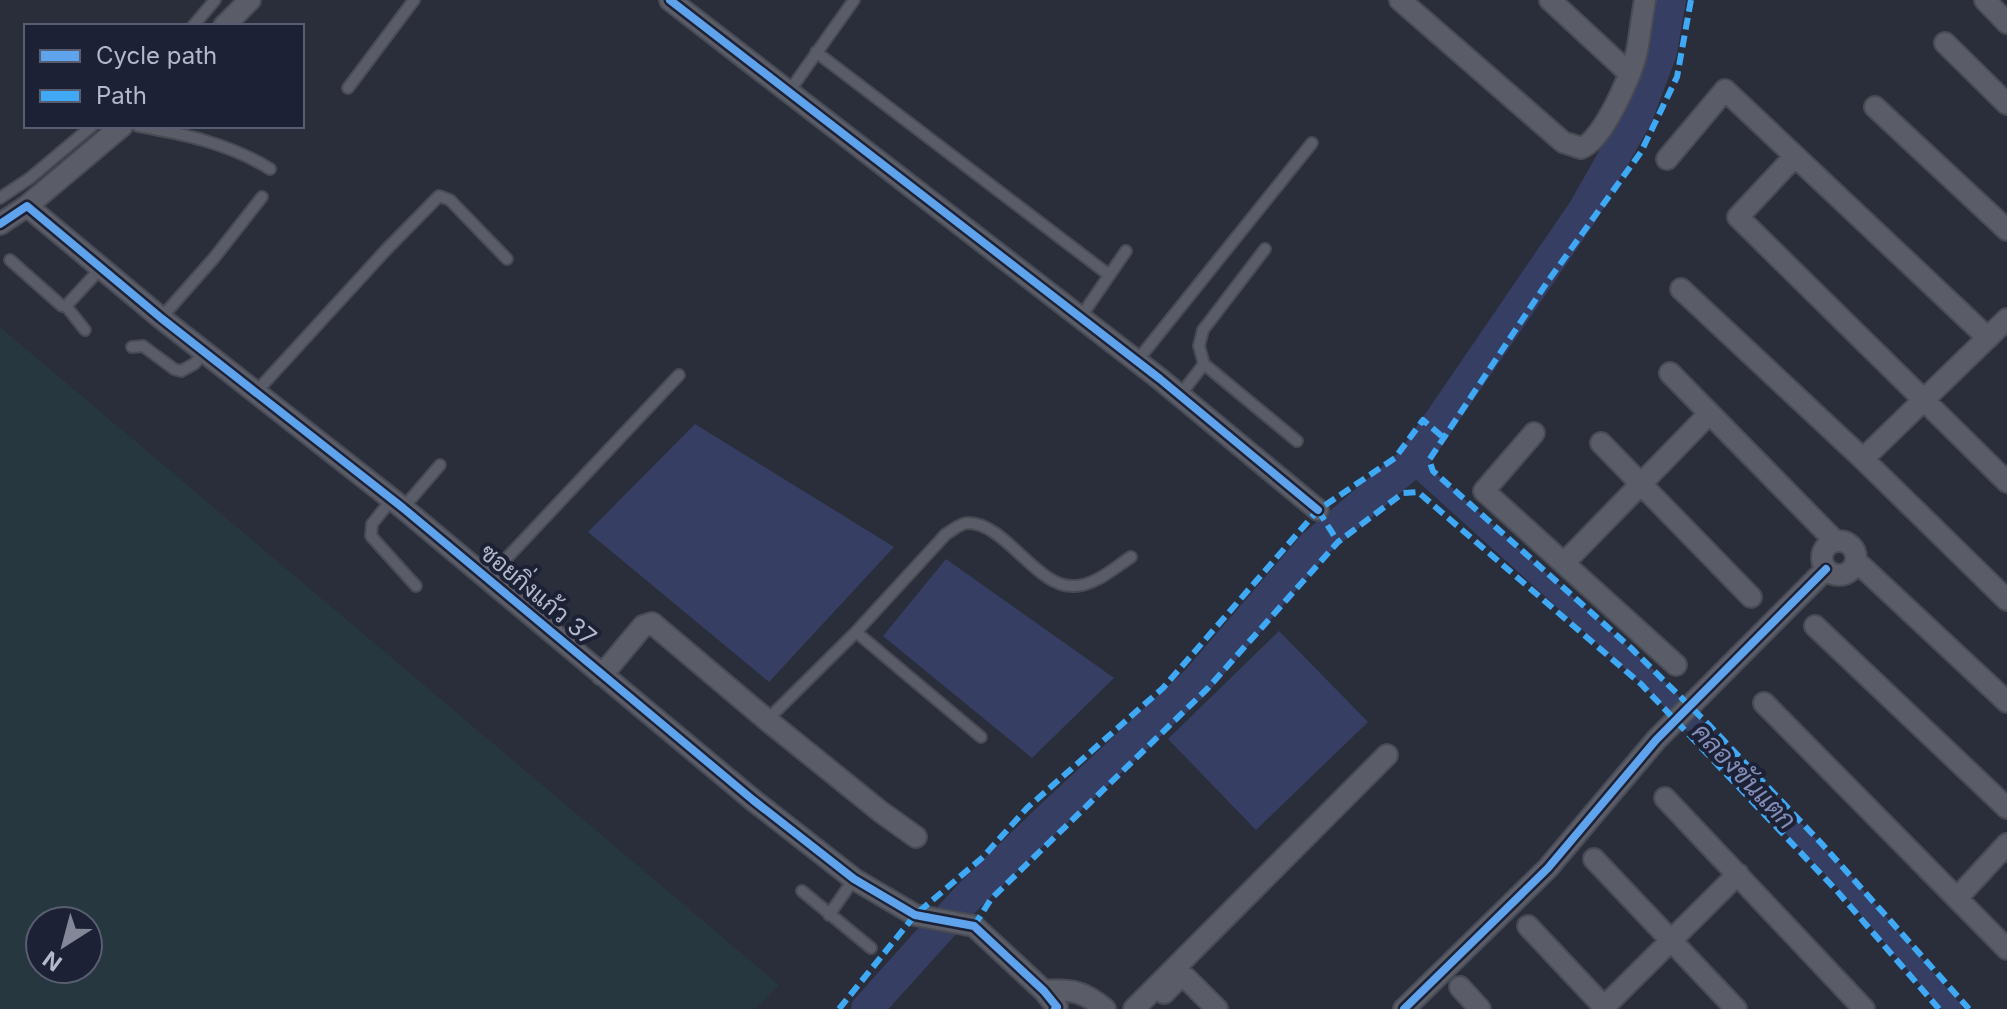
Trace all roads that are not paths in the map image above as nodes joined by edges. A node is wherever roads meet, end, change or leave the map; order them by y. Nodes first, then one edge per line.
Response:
1 (215, 0) edge
2 (250, 0) edge
3 (414, 0) edge
4 (670, 0) edge
5 (854, 0) edge
6 (1400, 0) edge
7 (1550, 0) edge
8 (1645, 0) edge
9 (1985, 0) edge
10 (2007, 23) edge
11 (195, 24) edge
12 (226, 24) edge
13 (1945, 43) dead end
14 (816, 52) junction
15 (1630, 74) junction
16 (348, 88) dead end
17 (788, 93) junction
18 (2007, 104) edge
19 (1875, 107) dead end
20 (90, 128) edge
21 (120, 128) edge
22 (151, 128) edge
23 (1312, 143) dead end
24 (1795, 156) junction
25 (1667, 159) dead end
26 (270, 169) dead end
27 (262, 197) dead end
28 (0, 198) edge
29 (27, 206) junction
30 (2003, 219) edge
31 (0, 224) edge
32 (1265, 249) dead end
33 (1126, 251) dead end
34 (507, 259) dead end
35 (10, 260) dead end
36 (101, 268) junction
37 (1109, 275) junction
38 (1681, 289) dead end
39 (66, 306) junction
40 (161, 318) junction
41 (1080, 318) junction
42 (2007, 319) edge
43 (85, 330) dead end
44 (1988, 338) junction
45 (132, 347) dead end
46 (205, 352) junction
47 (1137, 361) junction
48 (1204, 364) junction
49 (1670, 373) dead end
50 (679, 375) dead end
51 (256, 392) junction
52 (1180, 395) junction
53 (1923, 401) junction
54 (1709, 414) junction
55 (1534, 433) dead end
56 (1297, 441) dead end
57 (1601, 443) dead end
58 (1863, 459) junction
59 (440, 465) dead end
60 (2007, 482) edge
61 (1641, 484) junction
62 (398, 504) junction
63 (1318, 510) dead end
64 (1835, 541) junction
65 (1131, 557) dead end
66 (1856, 561) junction
67 (1565, 562) junction
68 (1826, 569) junction
69 (487, 579) junction
70 (416, 586) dead end
71 (1751, 597) dead end
72 (2007, 600) edge
73 (1815, 626) dead end
74 (856, 632) junction
75 (1676, 665) dead end
76 (602, 675) junction
77 (2007, 702) edge
78 (1764, 703) dead end
79 (767, 720) junction
80 (981, 737) dead end
81 (1387, 755) dead end
82 (1665, 798) dead end
83 (2007, 808) edge
84 (916, 837) dead end
85 (2007, 844) edge
86 (1594, 859) dead end
87 (1738, 874) junction
88 (854, 879) junction
89 (802, 891) dead end
90 (1958, 897) junction
91 (829, 915) junction
92 (1528, 926) dead end
93 (1671, 941) junction
94 (871, 948) dead end
95 (2007, 949) edge
96 (1460, 987) dead end
97 (1054, 1004) edge
98 (1604, 1008) edge
99 (1105, 1009) edge
100 (1134, 1009) edge
101 (1146, 1009) edge
102 (1217, 1009) edge
103 (1404, 1009) edge
104 (1480, 1009) edge
105 (1736, 1009) edge
106 (1864, 1009) edge

1 - 11 lane
2 - 12 street
3 - 16 lane
4 - 17 street
5 - 14 lane
6 - 15 street
7 - 15 street
8 - 15 street
9 - 10 street
13 - 18 street
14 - 17 lane
14 - 37 lane
17 - 41 street
19 - 30 street
20 - 28 lane
21 - 29 street
22 - 26 lane
23 - 47 lane
24 - 25 street
24 - 44 street
24 - 53 street
27 - 40 lane
29 - 31 street
29 - 36 street, ซอยกิ่งแก้ว 37
32 - 48 lane
33 - 37 lane
34 - 51 lane
35 - 39 lane
36 - 39 lane
36 - 40 street, ซอยกิ่งแก้ว 37
37 - 41 lane
38 - 58 street
39 - 43 lane
40 - 46 street, ซอยกิ่งแก้ว 37
41 - 47 street
42 - 44 street
44 - 53 street
45 - 46 lane
46 - 51 street, ซอยกิ่งแก้ว 37
47 - 52 street
48 - 52 lane
48 - 56 lane
49 - 54 street
50 - 69 lane
51 - 62 street, ซอยกิ่งแก้ว 37
52 - 63 street
53 - 58 street
53 - 60 street
54 - 61 street
54 - 64 street
55 - 67 street
57 - 61 street
58 - 72 street
59 - 62 lane
61 - 67 street
61 - 71 street
62 - 69 street, ซอยกิ่งแก้ว 37
62 - 70 lane
64 - 66 street
64 - 68 street
65 - 74 lane
66 - 68 street
66 - 77 street
67 - 75 street
68 - 103 street
69 - 76 street, ซอยกิ่งแก้ว 37
73 - 83 street
74 - 79 lane
74 - 80 lane
76 - 79 street
76 - 88 street, ซอยกิ่งแก้ว 37
78 - 90 street
79 - 84 street
81 - 100 street
82 - 87 street
85 - 90 street
86 - 93 street
87 - 93 street
87 - 106 street
88 - 91 lane
88 - 97 street, ซอยกิ่งแก้ว 37
89 - 91 lane
90 - 95 street
91 - 94 lane
92 - 98 street
93 - 98 street
93 - 105 street
96 - 104 street
97 - 99 street
101 - 102 street

